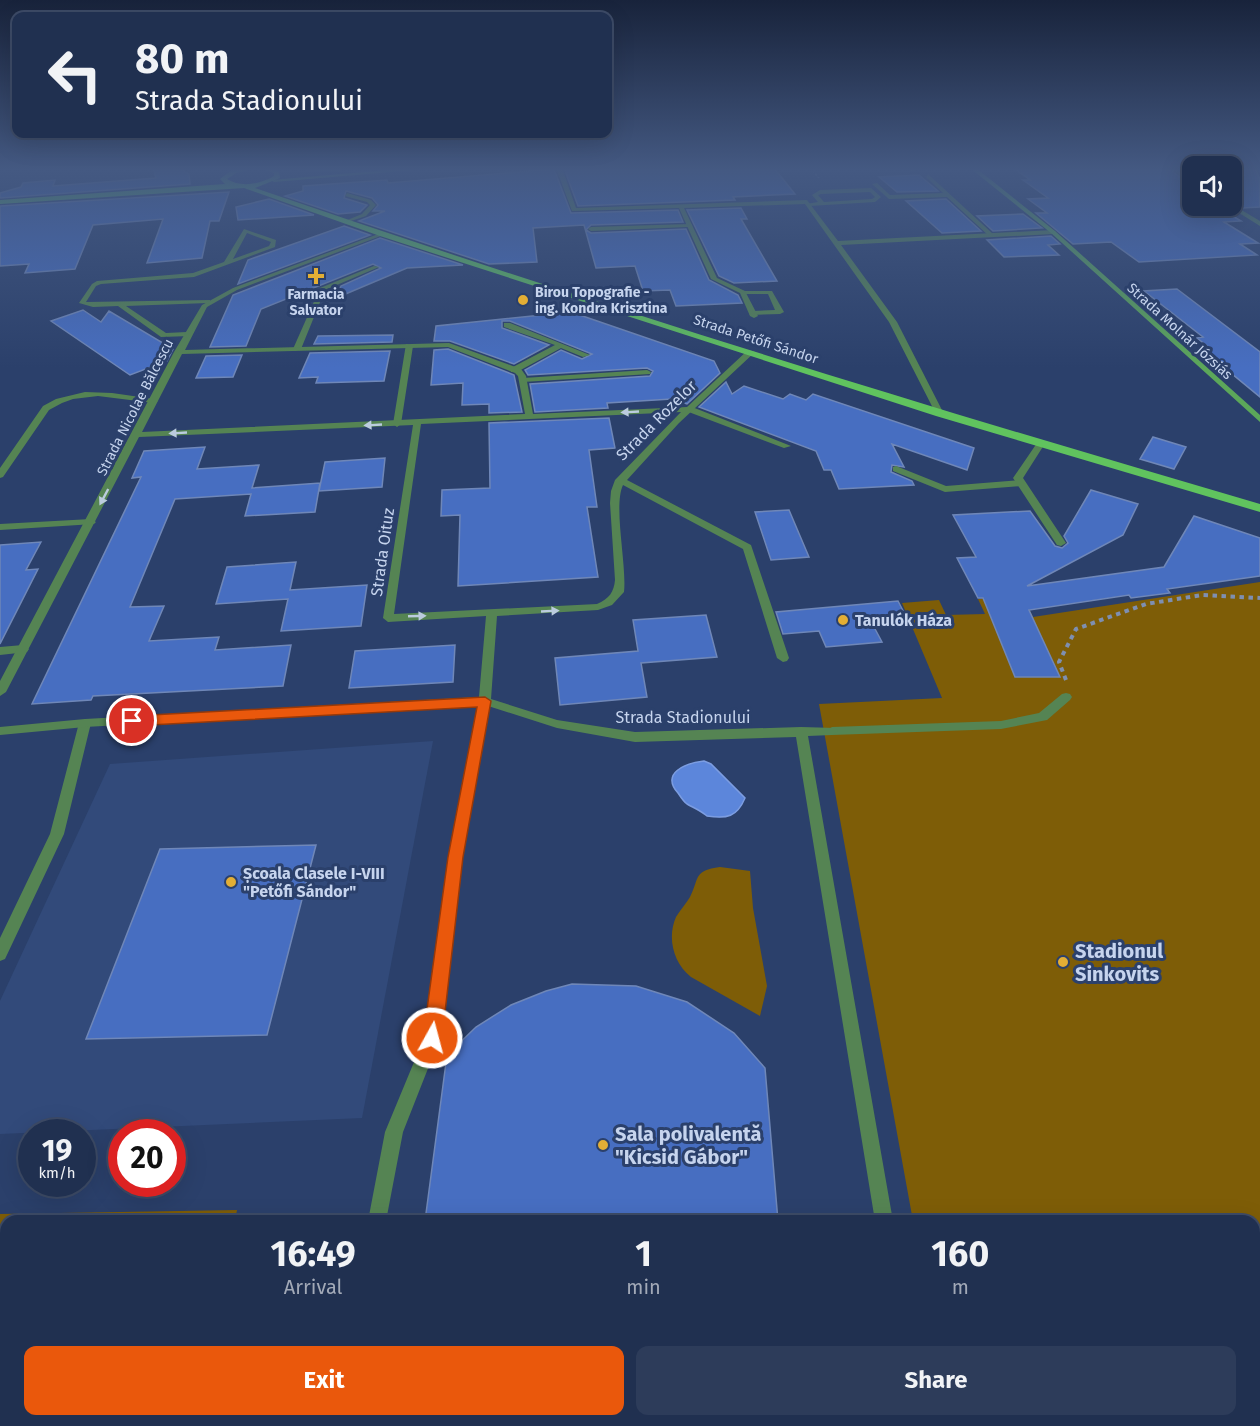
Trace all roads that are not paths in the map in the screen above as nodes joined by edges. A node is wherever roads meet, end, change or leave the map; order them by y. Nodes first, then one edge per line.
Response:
1 (243, 235) edge
2 (258, 235) edge
3 (382, 235) edge
4 (385, 235) edge
5 (693, 235) edge
6 (832, 235) edge
7 (991, 235) joint
8 (1000, 235) edge
9 (1056, 235) edge
10 (838, 243) junction
11 (227, 263) junction
12 (376, 267) dead end
13 (742, 292) junction
14 (208, 301) junction
15 (119, 304) junction
16 (507, 325) dead end
17 (187, 334) junction
18 (561, 345) junction
19 (409, 346) junction
20 (297, 348) junction
21 (178, 352) junction
22 (751, 352) junction
23 (586, 355) dead end
24 (514, 370) junction
25 (647, 372) dead end
26 (523, 380) junction
27 (154, 401) junction
28 (689, 409) junction
29 (940, 414) junction
30 (529, 416) junction
31 (1260, 419) edge
32 (417, 423) junction
33 (397, 424) junction
34 (137, 435) junction
35 (1040, 445) junction
36 (787, 446) dead end
37 (896, 469) dead end
38 (0, 475) edge
39 (620, 480) junction
40 (1021, 483) junction
41 (1260, 508) edge
42 (91, 522) junction
43 (0, 527) edge
44 (1061, 543) dead end
45 (492, 614) junction
46 (23, 649) junction
47 (0, 651) edge
48 (783, 658) dead end
49 (0, 692) edge
50 (1066, 697) road end
51 (485, 701) junction
52 (85, 723) junction
53 (0, 731) edge
54 (801, 731) junction
55 (0, 954) edge
56 (378, 1215) edge
57 (883, 1215) edge

1 - 11 street
2 - 11 street
3 - 14 street
4 - 22 main road, Strada Petőfi Sándor
5 - 13 street
6 - 10 street
7 - 8 street
7 - 10 street
9 - 31 street, Strada Molnár Józsiás
10 - 29 street
11 - 15 street
12 - 20 street
13 - 13 street
14 - 15 street
14 - 17 street, Strada Nicolae Bălcescu
15 - 17 street
16 - 18 street
17 - 21 street, Strada Nicolae Bălcescu
18 - 23 street
18 - 24 street
19 - 20 street
19 - 24 street
19 - 33 street
20 - 21 street
21 - 27 street, Strada Nicolae Bălcescu
22 - 28 street, Strada Rozelor
22 - 29 main road, Strada Petőfi Sándor
24 - 26 street
25 - 26 street
26 - 30 street
27 - 34 street, Strada Nicolae Bălcescu
27 - 38 street
28 -> 30 street
28 - 36 street
28 - 39 street, Strada Rozelor
29 - 35 main road, Strada Petőfi Sándor
30 - 32 street
32 - 33 street
32 -> 45 street, Strada Oituz
33 -> 34 street
34 -> 42 street, Strada Nicolae Bălcescu
35 - 40 street
35 - 41 main road, Strada Petőfi Sándor
37 - 40 street
45 -> 39 street, Strada Rozelor
39 - 48 street
40 - 44 street
42 - 43 street
42 - 46 street, Strada Nicolae Bălcescu
45 - 51 street
46 - 47 street
46 - 49 street, Strada Nicolae Bălcescu
50 - 54 street, Strada Stadionului
51 - 52 street, Strada Stadionului
51 - 54 street, Strada Stadionului
51 - 56 street
52 - 53 street, Strada Stadionului
52 - 55 street
54 - 57 street

